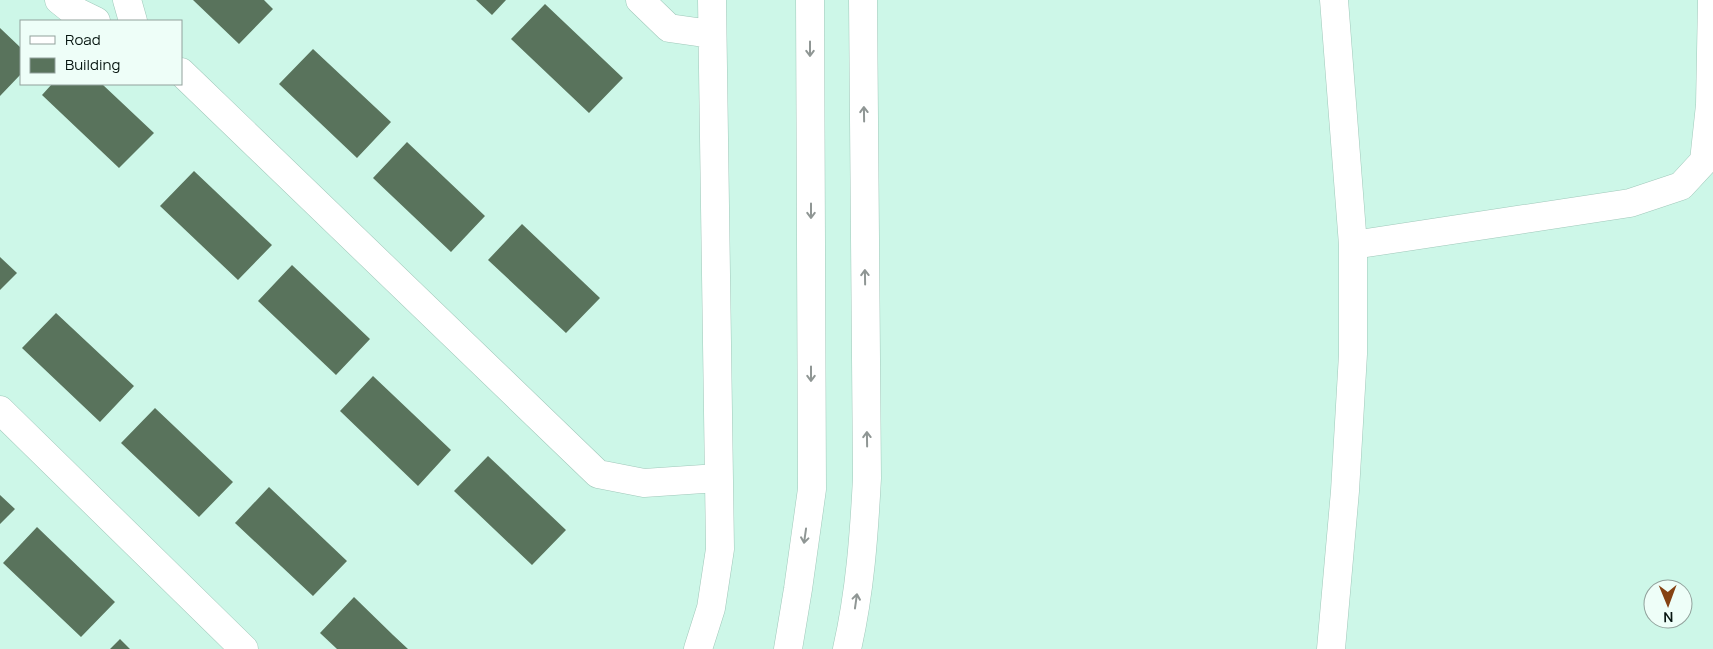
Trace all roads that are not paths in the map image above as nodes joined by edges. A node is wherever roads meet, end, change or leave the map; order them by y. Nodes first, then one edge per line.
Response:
1 (59, 0) edge
2 (127, 0) edge
3 (640, 0) edge
4 (712, 0) edge
5 (810, 0) edge
6 (863, 0) edge
7 (1334, 0) edge
8 (1712, 0) edge
9 (94, 20) edge
10 (133, 20) edge
11 (711, 34) junction
12 (182, 73) edge
13 (1353, 245) junction
14 (0, 410) edge
15 (718, 478) junction
16 (244, 649) edge
17 (698, 649) edge
18 (788, 649) edge
19 (847, 649) edge
20 (1331, 649) edge

1 - 9 street
2 - 10 street
3 - 11 street
4 - 11 street
5 -> 18 street
19 -> 6 street
7 - 13 street
8 - 13 street
11 - 15 street
12 - 15 street
13 - 20 street
14 - 16 street
15 - 17 street

